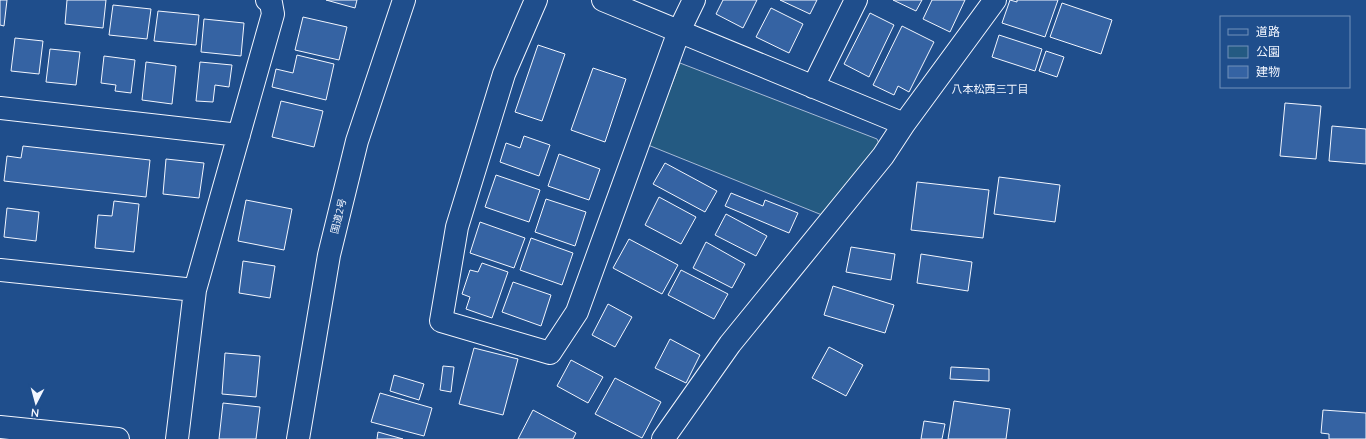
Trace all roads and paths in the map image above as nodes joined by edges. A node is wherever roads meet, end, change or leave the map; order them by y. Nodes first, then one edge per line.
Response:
1 (267, 0) edge
2 (404, 0) edge
3 (536, 0) edge
4 (604, 0) edge
5 (694, 0) edge
6 (856, 0) edge
7 (995, 0) edge
8 (679, 31) junction
9 (813, 87) junction
10 (0, 108) edge
11 (904, 124) junction
12 (239, 135) junction
13 (0, 270) edge
14 (194, 290) junction
15 (0, 427) edge
16 (118, 439) edge
17 (177, 439) edge
18 (298, 439) edge
19 (663, 439) edge

1 - 12 main road
2 - 18 main road, 国道2号
3 - 8 main road
4 - 8 main road
5 - 8 main road
6 - 9 main road
7 - 11 main road
8 - 9 main road
9 - 11 main road
10 - 12 main road
11 - 19 main road
12 - 14 main road
13 - 14 main road
14 - 17 main road
15 - 16 main road

